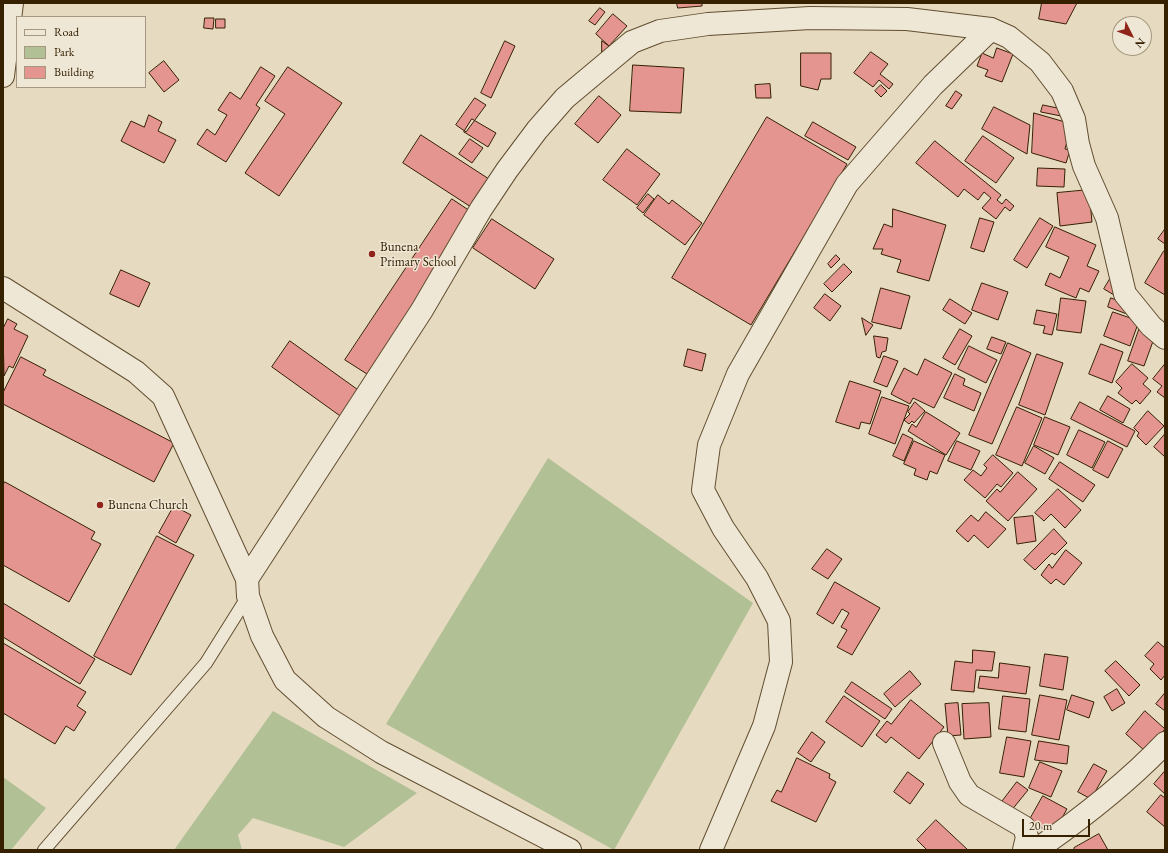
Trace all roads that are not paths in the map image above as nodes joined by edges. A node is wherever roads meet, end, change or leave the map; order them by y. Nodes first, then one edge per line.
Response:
1 (12, 3) edge
2 (815, 3) edge
3 (831, 18) junction
4 (991, 29) junction
5 (3, 76) edge
6 (3, 288) edge
7 (1165, 338) edge
8 (248, 587) junction
9 (944, 743) dead end
10 (1165, 743) edge
11 (44, 850) edge
12 (570, 850) edge
13 (711, 850) edge
14 (1024, 850) edge
15 (1036, 850) edge

1 - 5 street
2 - 3 street
3 - 4 street
3 - 8 street
4 - 7 street
4 - 13 street
6 - 8 street
8 - 11 lane
8 - 12 street
9 - 14 street
10 - 15 street

